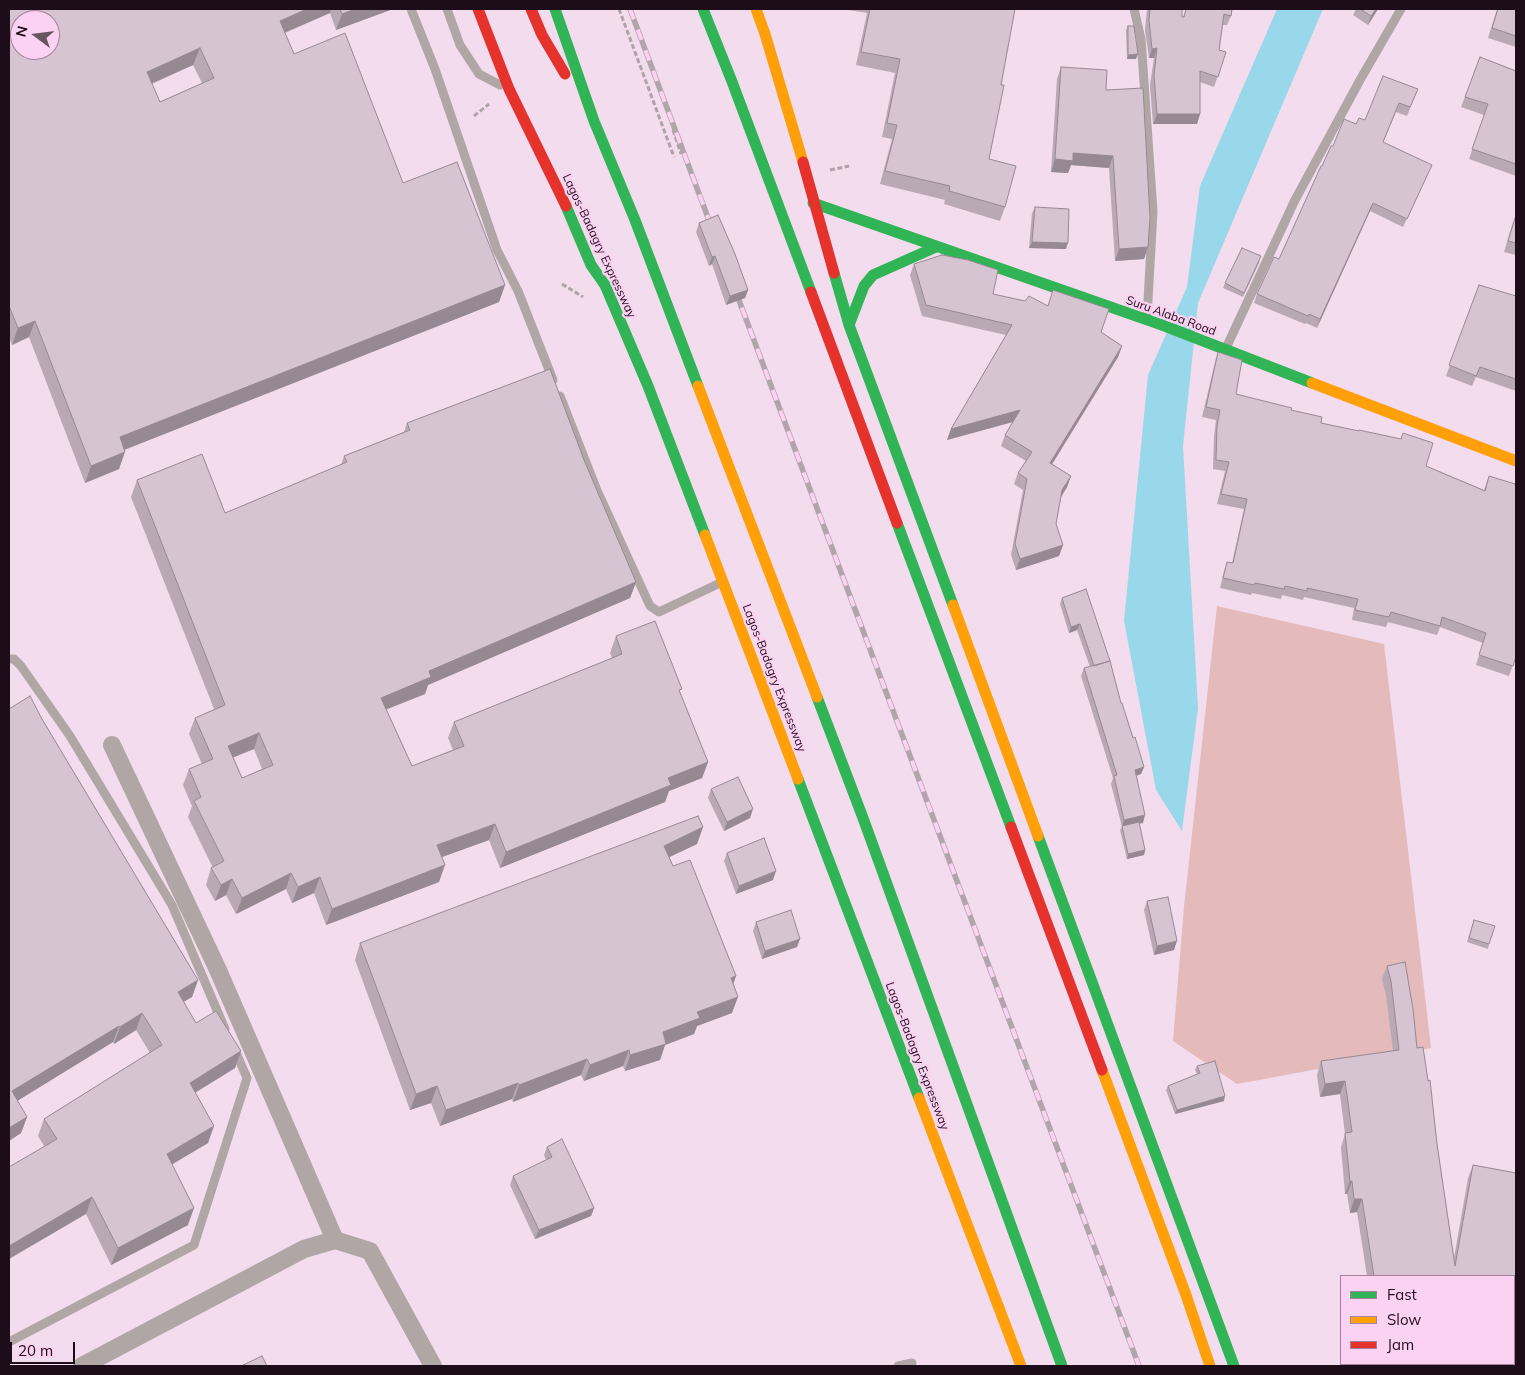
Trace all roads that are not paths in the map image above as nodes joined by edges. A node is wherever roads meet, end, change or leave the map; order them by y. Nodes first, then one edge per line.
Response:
1 (412, 9) edge
2 (446, 9) edge
3 (478, 9) edge
4 (531, 9) edge
5 (555, 9) edge
6 (703, 9) edge
7 (756, 9) edge
8 (1134, 9) edge
9 (1401, 9) edge
10 (726, 35) dead end
11 (731, 79) junction
12 (509, 89) junction
13 (594, 121) junction
14 (813, 203) junction
15 (936, 246) junction
16 (1147, 320) junction
17 (849, 325) junction
18 (1225, 351) junction
19 (1516, 462) edge
20 (723, 582) junction
21 (9, 659) edge
22 (112, 744) dead end
23 (336, 1240) junction
24 (9, 1342) edge
25 (912, 1363) dead end
26 (82, 1366) edge
27 (433, 1366) edge
28 (898, 1366) edge
29 (1021, 1366) edge
30 (1062, 1366) edge
31 (1210, 1366) edge
32 (1234, 1366) edge

1 - 20 lane
2 - 12 lane
3 - 12 main road, Lagos-Badagry Expressway
4 - 13 main road
5 - 13 main road
6 - 11 main road
7 - 14 main road
8 - 16 lane
9 - 18 lane
10 - 11 main road
11 - 31 main road
12 - 20 main road, Lagos-Badagry Expressway
13 - 30 main road
14 - 15 main road, Suru Alaba Road
14 - 17 main road
15 - 16 main road, Suru Alaba Road
15 - 17 main road
16 - 18 main road, Suru Alaba Road
17 - 32 main road
18 - 19 main road, Suru Alaba Road
20 - 29 main road, Lagos-Badagry Expressway
21 - 24 lane
22 - 23 street
23 - 26 street
23 - 27 street
25 - 28 lane

